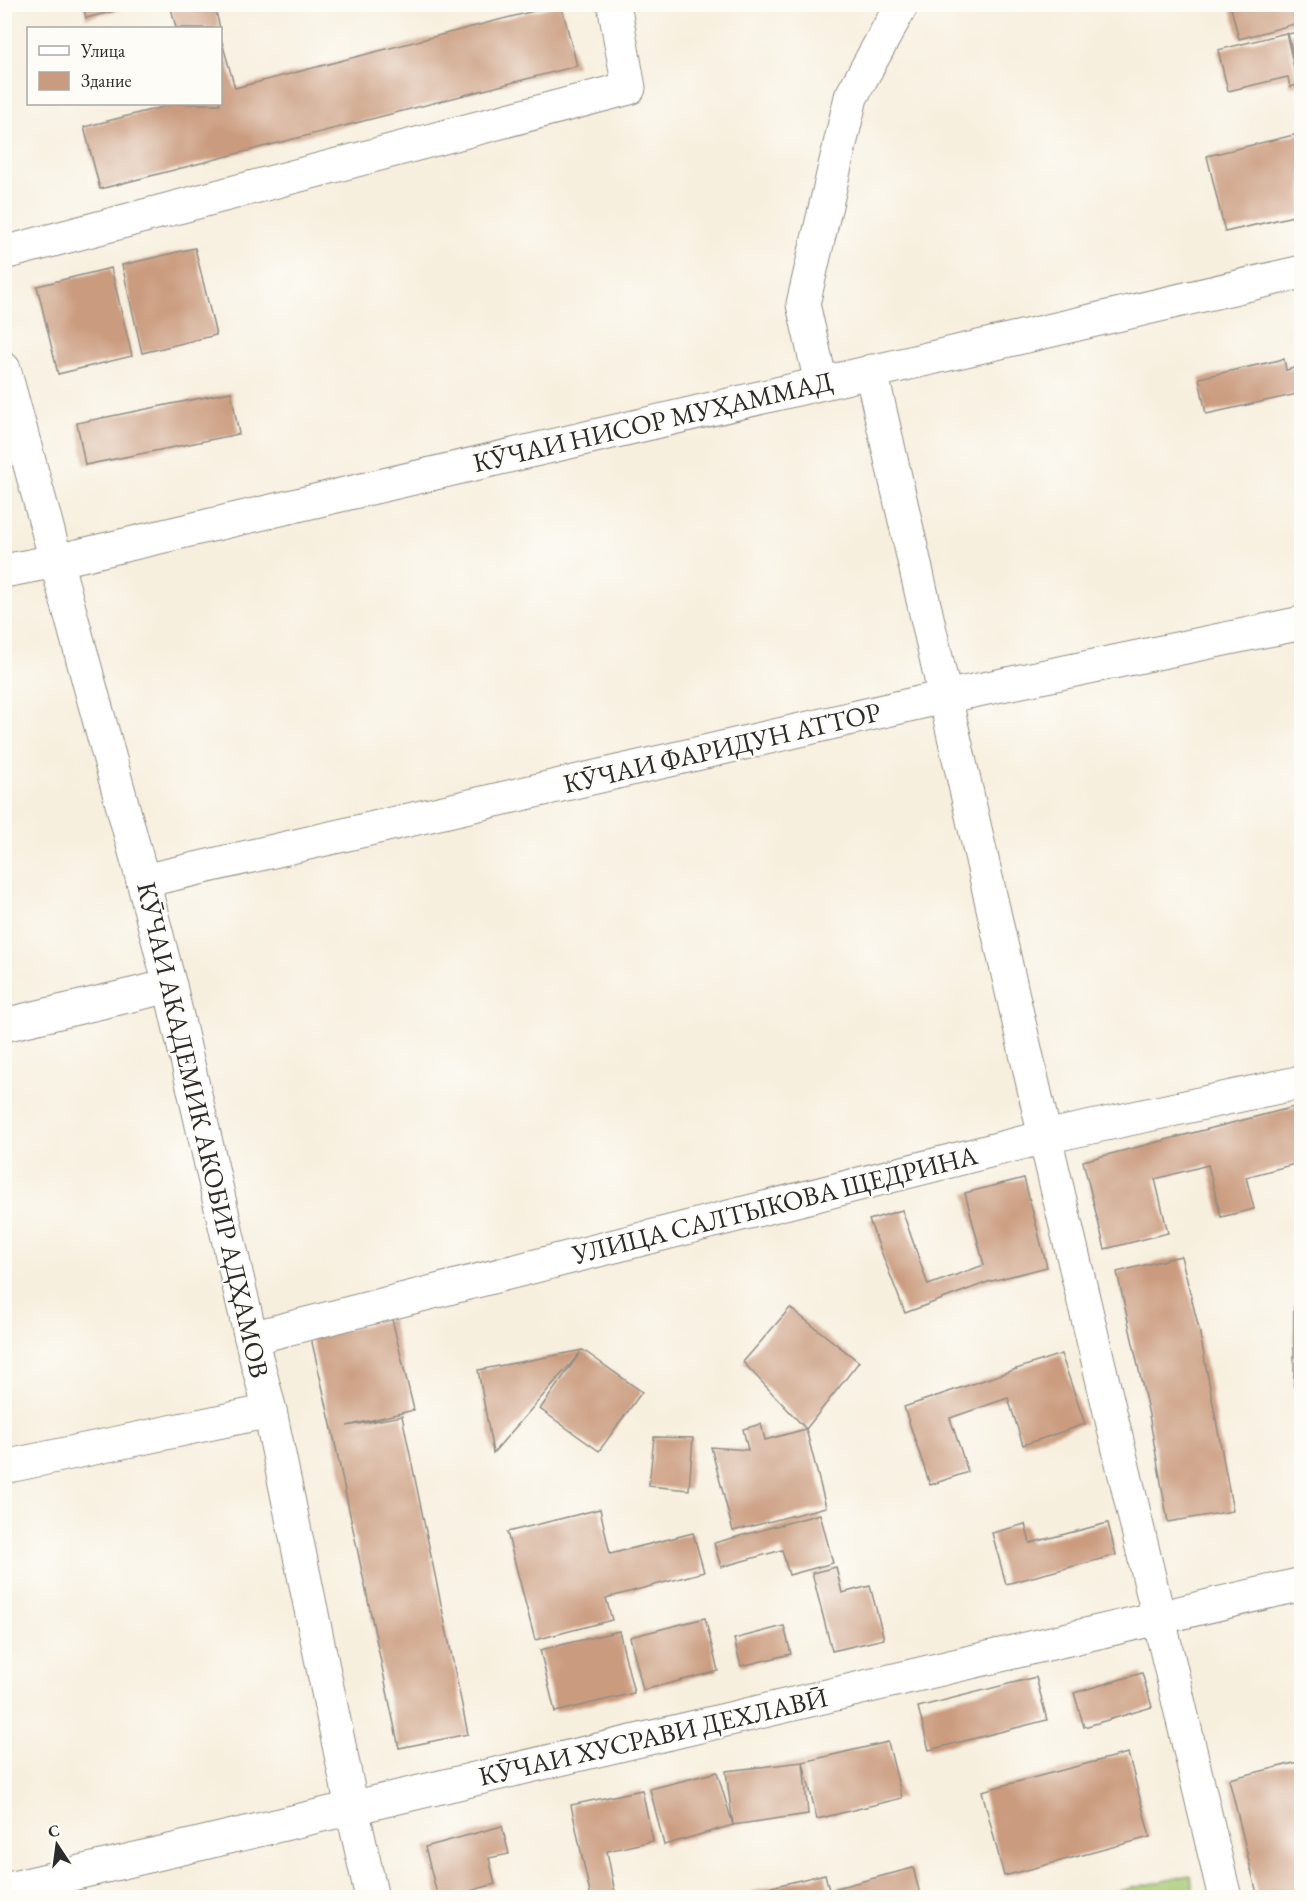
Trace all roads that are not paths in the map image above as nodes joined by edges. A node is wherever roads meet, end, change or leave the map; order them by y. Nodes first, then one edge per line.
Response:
1 (614, 4) edge
2 (902, 4) edge
3 (4, 253) edge
4 (1302, 272) edge
5 (4, 369) edge
6 (871, 370) junction
7 (821, 383) junction
8 (56, 561) junction
9 (4, 571) edge
10 (1302, 622) edge
11 (944, 697) junction
12 (143, 881) junction
13 (170, 986) junction
14 (4, 1025) edge
15 (1302, 1082) edge
16 (1045, 1137) junction
17 (251, 1338) junction
18 (270, 1412) junction
19 (4, 1467) edge
20 (1302, 1584) edge
21 (1159, 1617) junction
22 (352, 1808) junction
23 (4, 1890) edge
24 (372, 1898) edge
25 (1225, 1898) edge

1 - 3 street
2 - 7 street
4 - 6 street, КӮЧАИ НИСОР МУҲАММАД
5 - 8 street, КӮЧАИ АКАДЕМИК АКОБИР АДҲАМОВ
6 - 7 street, КӮЧАИ НИСОР МУҲАММАД
6 - 11 street
7 - 8 street, КӮЧАИ НИСОР МУҲАММАД
8 - 9 street, КӮЧАИ НИСОР МУҲАММАД
8 - 12 street, КӮЧАИ АКАДЕМИК АКОБИР АДҲАМОВ
10 - 11 street, КӮЧАИ ФАРИДУН АТТОР
11 - 12 street, КӮЧАИ ФАРИДУН АТТОР
11 - 16 street
12 - 13 street, КӮЧАИ АКАДЕМИК АКОБИР АДҲАМОВ
13 - 14 street
13 - 17 street, КӮЧАИ АКАДЕМИК АКОБИР АДҲАМОВ
15 - 16 street, УЛИЦА САЛТЫКОВА ЩЕДРИНА
16 - 17 street, УЛИЦА САЛТЫКОВА ЩЕДРИНА
16 - 21 street
17 - 18 street, КӮЧАИ АКАДЕМИК АКОБИР АДҲАМОВ
18 - 19 street
18 - 22 street, КӮЧАИ АКАДЕМИК АКОБИР АДҲАМОВ
20 - 21 street, КӮЧАИ ХУСРАВИ ДЕХЛАВӢ
21 - 22 street, КӮЧАИ ХУСРАВИ ДЕХЛАВӢ
21 - 25 street
22 - 23 street, КӮЧАИ ХУСРАВИ ДЕХЛАВӢ
22 - 24 street, КӮЧАИ АКАДЕМИК АКОБИР АДҲАМОВ

